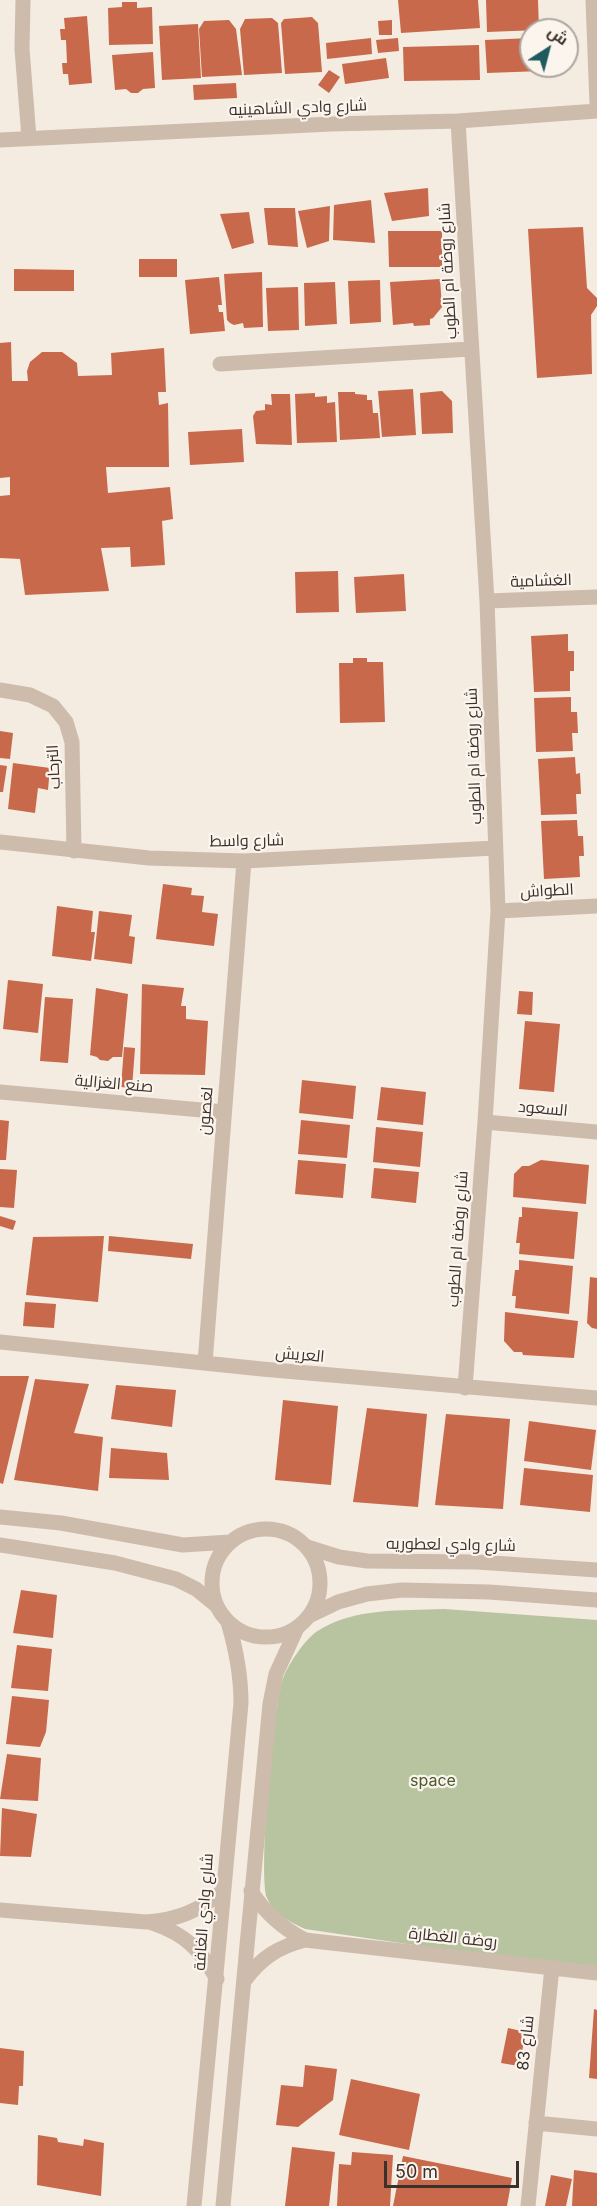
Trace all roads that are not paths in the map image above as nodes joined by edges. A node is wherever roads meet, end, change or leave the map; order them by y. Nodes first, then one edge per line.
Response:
1 (23, 0) edge
2 (593, 0) edge
3 (597, 104) edge
4 (597, 111) edge
5 (458, 122) junction
6 (29, 138) junction
7 (0, 140) edge
8 (470, 349) junction
9 (220, 364) dead end
10 (597, 597) edge
11 (487, 601) junction
12 (0, 690) edge
13 (0, 842) edge
14 (495, 848) junction
15 (74, 850) junction
16 (244, 861) junction
17 (597, 906) edge
18 (498, 911) junction
19 (0, 1092) edge
20 (224, 1112) junction
21 (485, 1122) junction
22 (597, 1132) edge
23 (0, 1342) edge
24 (205, 1363) junction
25 (465, 1388) junction
26 (597, 1398) edge
27 (0, 1517) edge
28 (230, 1542) junction
29 (0, 1545) edge
30 (307, 1547) junction
31 (597, 1570) edge
32 (597, 1600) edge
33 (217, 1606) junction
34 (311, 1615) junction
35 (228, 1622) junction
36 (297, 1628) junction
37 (223, 1891) junction
38 (251, 1891) junction
39 (0, 1910) edge
40 (146, 1922) junction
41 (305, 1940) junction
42 (552, 1967) junction
43 (597, 1972) edge
44 (217, 1979) junction
45 (245, 1980) junction
46 (536, 2122) junction
47 (597, 2129) edge
48 (194, 2206) edge
49 (223, 2206) edge
50 (528, 2206) edge

1 - 6 street
2 - 3 street
4 - 5 street, شارع وادي الشاهينيه
5 - 6 street, شارع وادي الشاهينيه
5 - 8 street, شارع روضة ام الطوب
6 - 7 street, شارع وادي الشاهينيه
8 - 9 street
8 - 11 street, شارع روضة ام الطوب
10 - 11 street, الغشامية
11 - 14 street, شارع روضة ام الطوب
12 - 15 street, الترحاب
13 - 15 street, شارع واسط
14 - 16 street, شارع واسط
14 - 18 street, شارع روضة ام الطوب
15 - 16 street, شارع واسط
16 - 20 street, لغصون
17 - 18 street, الطواش
18 - 21 street, شارع روضة ام الطوب
19 - 20 street, صنع الغزالية
20 - 24 street, لغصون
21 - 22 street, السعود
21 - 25 street, شارع روضة ام الطوب
23 - 24 street, العريش
24 - 25 street, العريش
25 - 26 street, العريش
27 - 28 street
28 - 30 street
28 - 33 street
29 - 33 street
30 - 31 street, شارع وادي لعطوريه
30 - 34 street
32 - 34 street
33 - 35 street
34 - 36 street
35 - 36 street
35 - 37 street, شارع وادي الغافة
36 - 38 street
37 - 40 street
37 - 44 street, شارع وادي الغافة
38 - 41 street, روضة الغطارة
38 - 45 street
39 - 40 street
40 - 44 street
41 - 42 street, روضة الغطارة
41 - 45 street, روضة الغطارة
42 - 43 street, روضة الغطارة
42 - 46 street, شارع 83
44 - 48 street, شارع وادي الغافة
45 - 49 street
46 - 47 street
46 - 50 street, شارع 83

